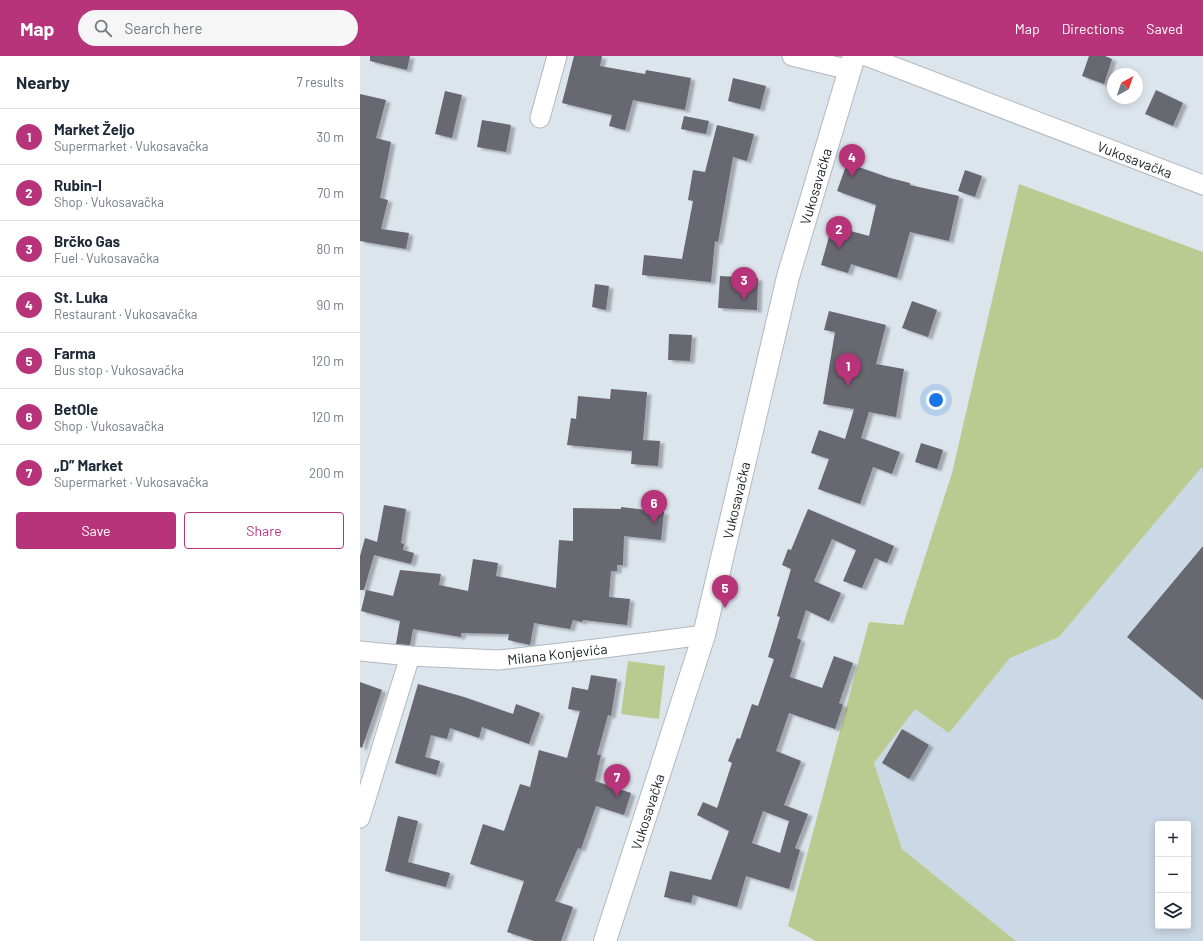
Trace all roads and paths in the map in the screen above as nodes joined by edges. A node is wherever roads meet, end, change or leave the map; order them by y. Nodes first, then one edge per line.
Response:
1 (557, 56) edge
2 (792, 56) edge
3 (857, 61) edge
4 (540, 118) dead end
5 (1203, 185) edge
6 (704, 634) junction
7 (360, 651) edge
8 (410, 656) junction
9 (360, 818) edge
10 (605, 941) edge

1 - 4 street
2 - 3 street
3 - 5 street, Vukosavačka
3 - 6 main road, Vukosavačka
6 - 8 street, Milana Konjevića
6 - 10 main road, Vukosavačka
7 - 8 street, Milana Konjevića
8 - 9 street

